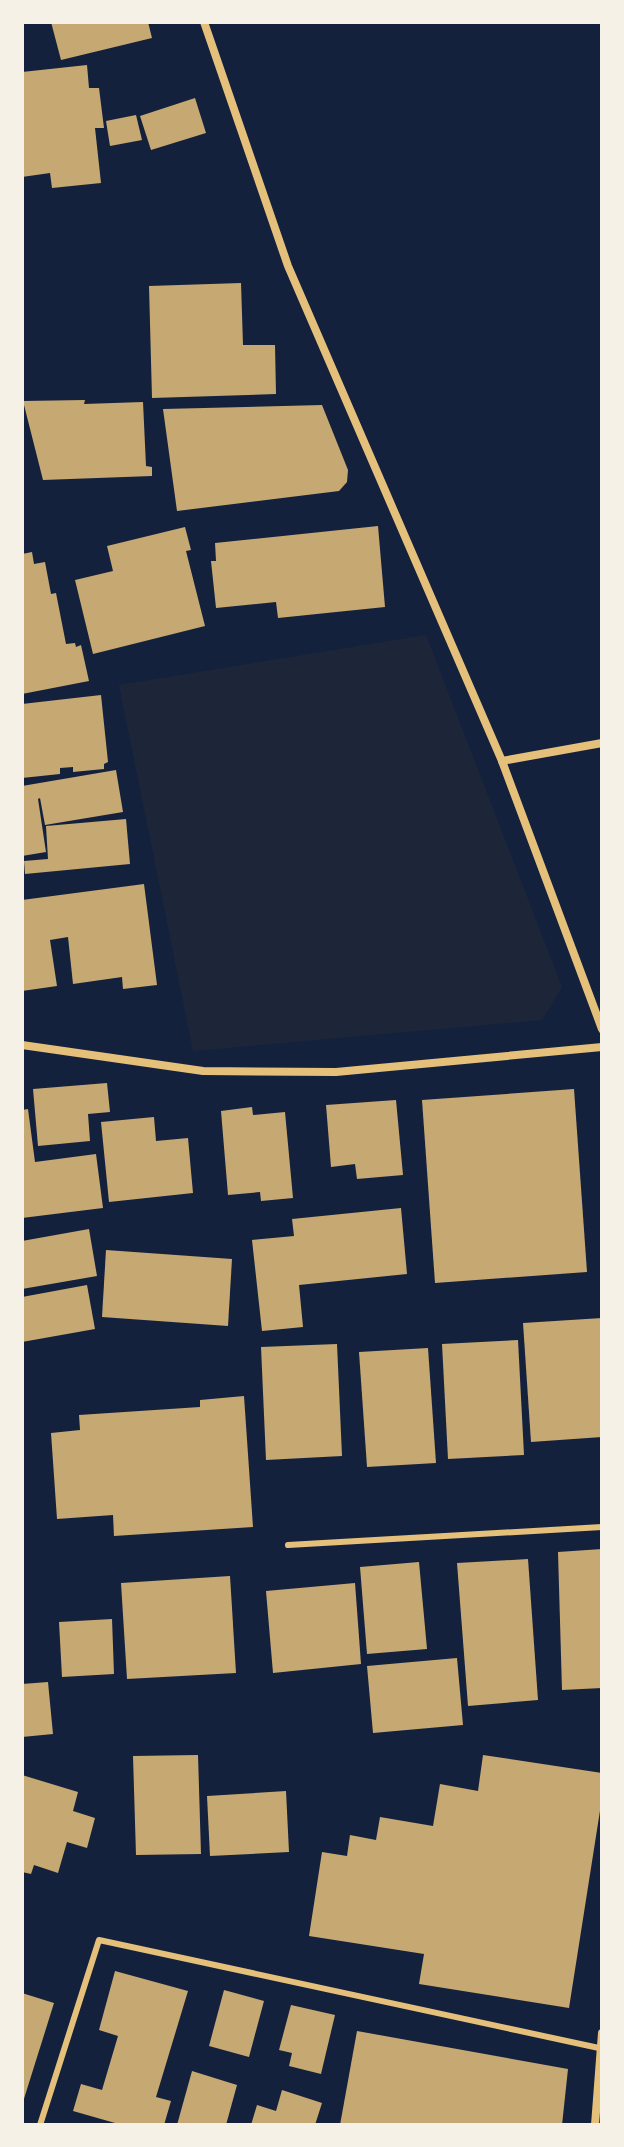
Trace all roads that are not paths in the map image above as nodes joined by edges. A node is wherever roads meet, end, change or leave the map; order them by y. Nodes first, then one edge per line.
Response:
1 (204, 22) edge
2 (602, 743) edge
3 (502, 761) junction
4 (602, 1029) edge
5 (22, 1045) edge
6 (602, 1047) edge
7 (602, 1527) edge
8 (288, 1545) dead end
9 (602, 2033) edge
10 (599, 2048) junction
11 (598, 2123) edge
12 (40, 2125) edge

1 - 3 street
2 - 3 street
3 - 4 street
5 - 6 street
7 - 8 lane
9 - 10 street
10 - 11 street
10 - 12 lane

